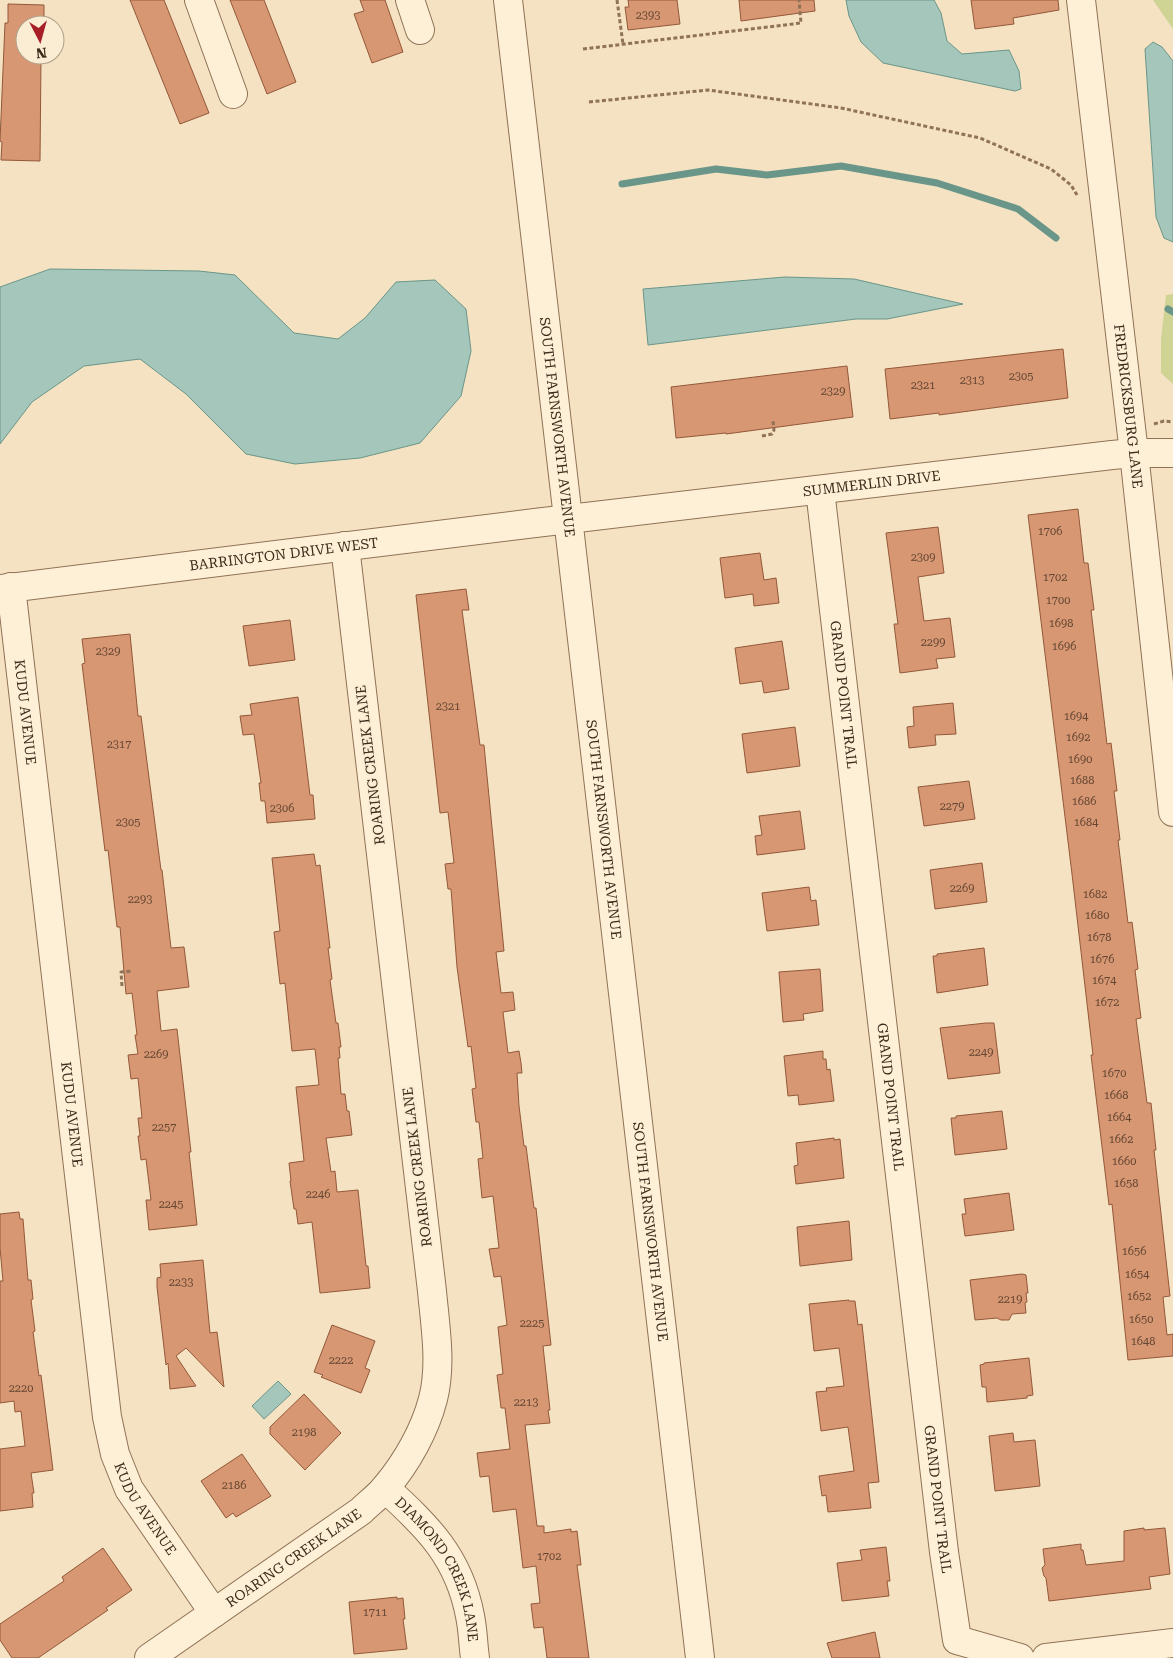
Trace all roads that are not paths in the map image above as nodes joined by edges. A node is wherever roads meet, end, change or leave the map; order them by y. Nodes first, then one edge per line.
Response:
1 (199, 0) edge
2 (410, 0) edge
3 (508, 0) edge
4 (1081, 0) edge
5 (420, 30) dead end
6 (233, 94) dead end
7 (1173, 452) edge
8 (1134, 453) junction
9 (820, 490) junction
10 (569, 519) junction
11 (345, 546) junction
12 (6, 588) edge
13 (1173, 812) edge
14 (385, 1488) junction
15 (214, 1612) junction
16 (1173, 1643) edge
17 (149, 1658) edge
18 (475, 1658) edge
19 (700, 1658) edge
20 (1020, 1658) edge
21 (1046, 1658) edge

1 - 6 street
2 - 5 street
3 - 10 street, SOUTH FARNSWORTH AVENUE
4 - 8 street, FREDRICKSBURG LANE
7 - 8 street, SUMMERLIN DRIVE
8 - 9 street, SUMMERLIN DRIVE
8 - 13 street, FREDRICKSBURG LANE
9 - 10 street, SUMMERLIN DRIVE
9 - 20 street, GRAND POINT TRAIL
10 - 11 street, BARRINGTON DRIVE WEST
10 - 19 street, SOUTH FARNSWORTH AVENUE
11 - 12 street, BARRINGTON DRIVE WEST
11 - 14 street, ROARING CREEK LANE
12 - 15 street, KUDU AVENUE
14 - 15 street, ROARING CREEK LANE
14 - 18 street, DIAMOND CREEK LANE
15 - 17 street, ROARING CREEK LANE
16 - 21 street

